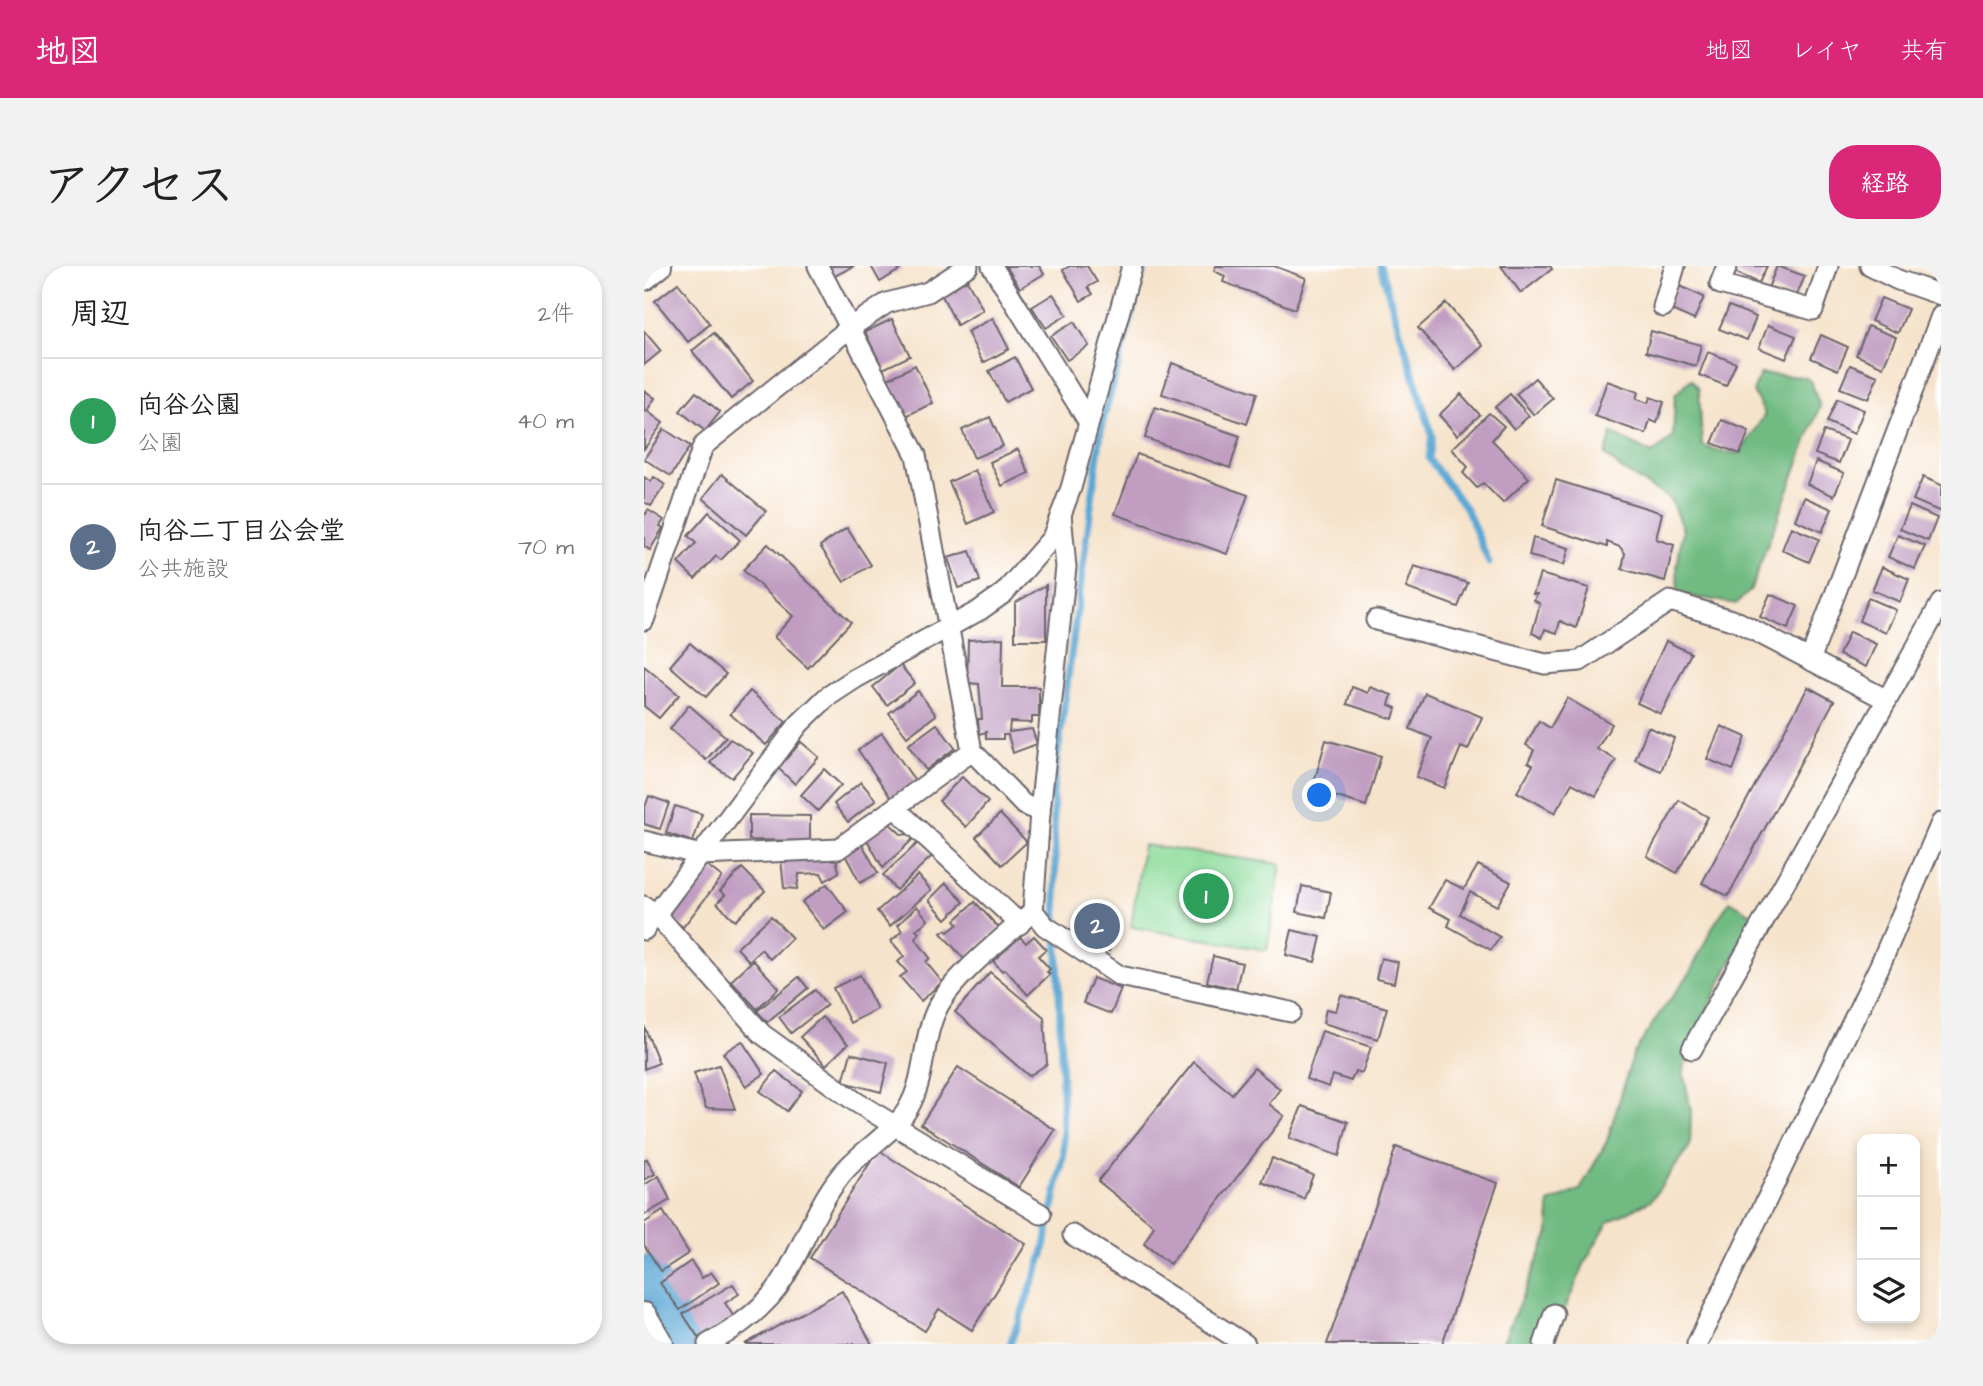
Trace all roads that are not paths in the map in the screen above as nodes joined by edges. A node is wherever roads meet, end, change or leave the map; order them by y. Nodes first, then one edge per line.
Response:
1 (659, 266) edge
2 (818, 266) edge
3 (968, 266) edge
4 (992, 266) edge
5 (1675, 266) edge
6 (1727, 266) edge
7 (1828, 266) edge
8 (1870, 266) edge
9 (1128, 270) edge
10 (644, 278) edge
11 (1941, 295) edge
12 (1663, 307) dead end
13 (1941, 316) edge
14 (851, 327) junction
15 (1088, 421) junction
16 (1061, 513) junction
17 (1941, 603) edge
18 (644, 620) edge
19 (1376, 620) dead end
20 (950, 626) junction
21 (1810, 660) junction
22 (1887, 700) junction
23 (972, 751) junction
24 (895, 808) junction
25 (1040, 812) junction
26 (1941, 823) edge
27 (644, 841) edge
28 (701, 855) junction
29 (650, 910) edge
30 (1033, 920) junction
31 (644, 930) edge
32 (1291, 1012) dead end
33 (1692, 1049) dead end
34 (894, 1125) junction
35 (1041, 1214) dead end
36 (1073, 1235) dead end
37 (1554, 1314) dead end
38 (644, 1315) edge
39 (658, 1342) edge
40 (708, 1344) edge
41 (1245, 1344) edge
42 (1544, 1344) edge
43 (1697, 1344) edge

1 - 10 street
2 - 14 street
3 - 14 street
4 - 15 street
5 - 12 street
6 - 7 street
8 - 11 street
9 - 15 street
13 - 21 street
14 - 18 street
14 - 20 street
15 - 16 street
16 - 20 street
16 - 25 street
17 - 22 street
19 - 21 street
20 - 23 street
20 - 28 street
21 - 22 street
22 - 33 street
23 - 24 street
23 - 25 street
24 - 28 street
24 - 30 street
25 - 30 street
26 - 43 street
27 - 28 street
28 - 29 street
29 - 31 street
29 - 34 street
30 - 32 street
30 - 34 street
34 - 35 street
34 - 40 street
36 - 41 street
37 - 42 street
38 - 39 street

